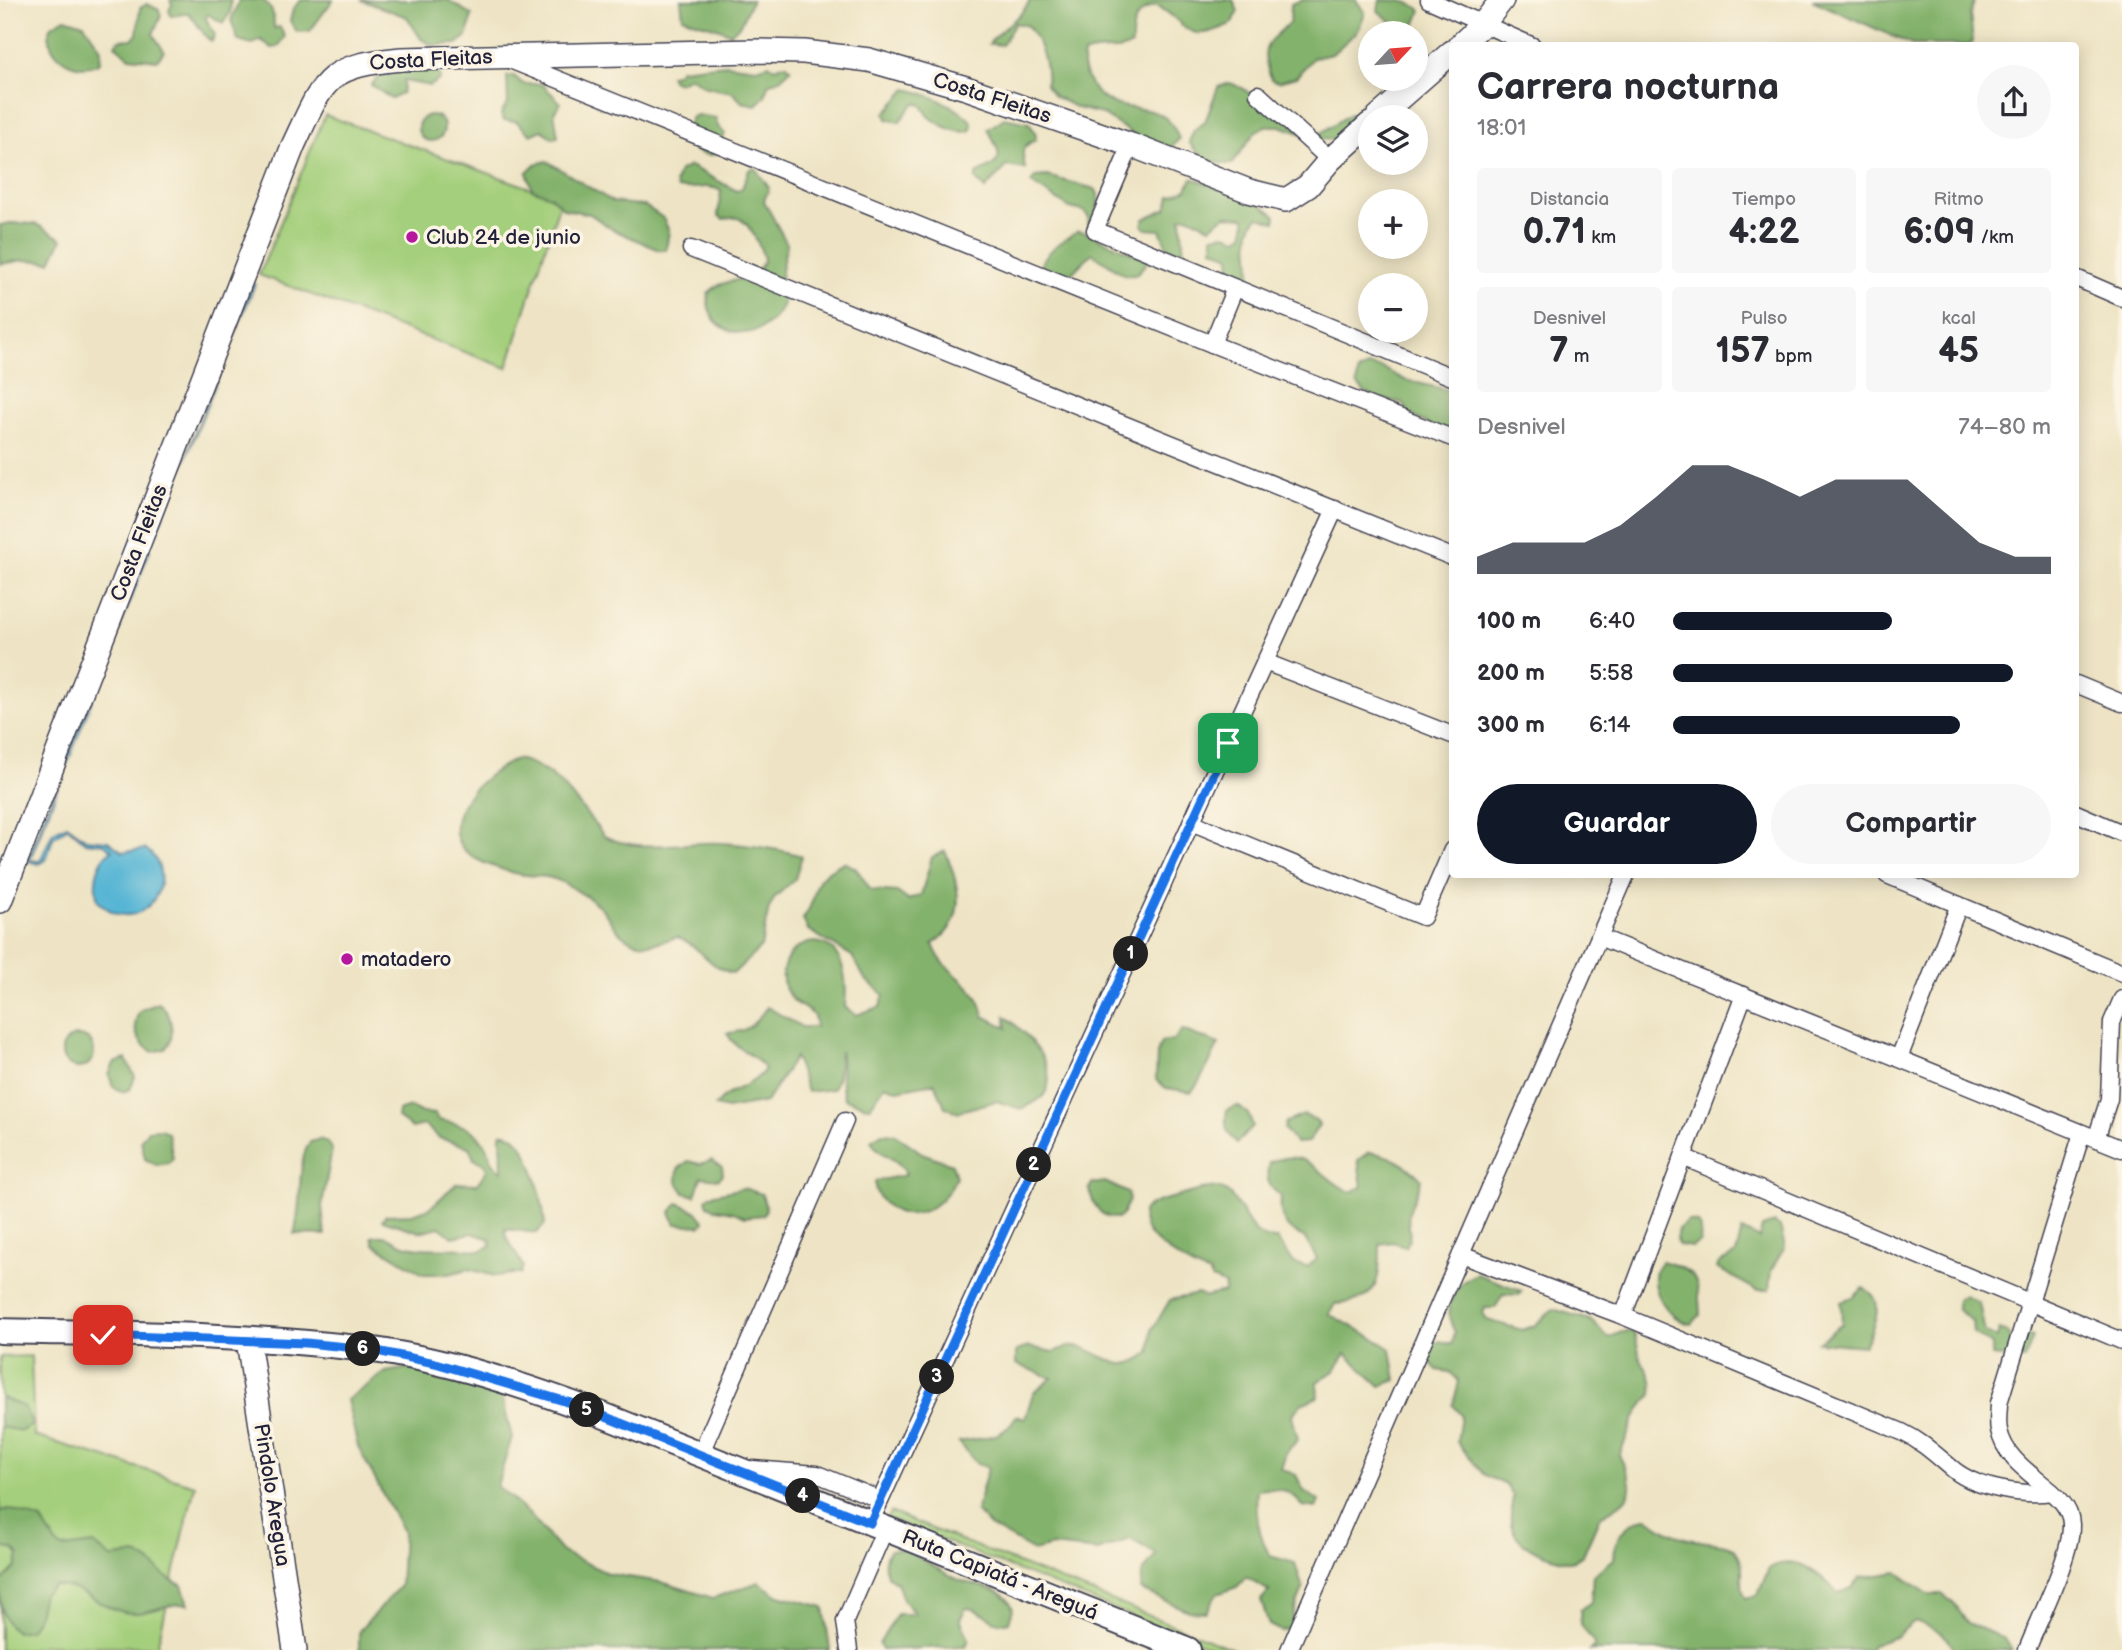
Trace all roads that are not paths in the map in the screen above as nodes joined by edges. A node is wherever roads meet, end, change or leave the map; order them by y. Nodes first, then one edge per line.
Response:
1 (1429, 0) edge
2 (1502, 0) edge
3 (1483, 24) junction
4 (1463, 42) edge
5 (1524, 42) edge
6 (1449, 55) edge
7 (501, 57) junction
8 (1258, 94) dead end
9 (1392, 105) edge
10 (1358, 135) edge
11 (1131, 145) junction
12 (1330, 160) junction
13 (691, 249) dead end
14 (2079, 279) edge
15 (1235, 288) junction
16 (2122, 298) edge
17 (1212, 344) junction
18 (1449, 376) edge
19 (1449, 437) edge
20 (1335, 509) junction
21 (1449, 556) edge
22 (1265, 662) junction
23 (2079, 685) edge
24 (2122, 703) edge
25 (1449, 734) edge
26 (2079, 814) edge
27 (1191, 822) junction
28 (2122, 833) edge
29 (1449, 857) edge
30 (1625, 878) edge
31 (1894, 878) edge
32 (0, 901) edge
33 (1959, 905) junction
34 (1599, 937) junction
35 (2122, 973) edge
36 (1744, 995) junction
37 (2122, 999) edge
38 (1899, 1058) junction
39 (845, 1121) dead end
40 (2089, 1136) junction
41 (2122, 1149) edge
42 (1683, 1157) junction
43 (1461, 1255) junction
44 (2032, 1303) junction
45 (1623, 1316) junction
46 (0, 1331) edge
47 (248, 1340) junction
48 (2122, 1341) edge
49 (700, 1455) junction
50 (733, 1468) junction
51 (2052, 1492) junction
52 (872, 1496) dead end
53 (877, 1526) junction
54 (295, 1650) edge
55 (849, 1650) edge
56 (1188, 1650) edge
57 (1289, 1650) edge
58 (2027, 1650) edge

1 - 3 street
2 - 3 main road
3 - 4 main road
3 - 5 street
6 - 9 main road
7 - 11 main road, Costa Fleitas
7 - 17 street
7 - 32 main road, Costa Fleitas
8 - 12 street
10 - 12 main road, Costa Fleitas
11 - 12 main road, Costa Fleitas
11 - 15 street
13 - 20 street
14 - 16 street
15 - 17 street
15 - 18 street
17 - 19 street
20 - 21 street
20 - 22 street
22 - 25 street
22 - 27 street
23 - 24 street
26 - 28 street
27 - 29 street
27 - 53 street
30 - 34 street
31 - 33 street
33 - 35 street
33 - 38 street
34 - 36 street
34 - 43 street
36 - 38 street
36 - 42 street
37 - 40 street
38 - 40 street
39 - 49 street
40 - 41 street
40 - 44 street
42 - 44 street
42 - 45 street
43 - 45 street
43 - 57 street
44 - 48 street
44 - 51 street
45 - 51 street
46 - 47 main road, Ruta Capiatá - Areguá
47 - 49 main road, Ruta Capiatá - Areguá
47 - 54 main road, Pindolo Aregua
49 - 50 main road, Ruta Capiatá - Areguá
50 - 52 street
50 - 53 main road, Ruta Capiatá - Areguá
51 - 58 street
53 - 55 street
53 - 56 main road, Ruta Capiatá - Areguá

